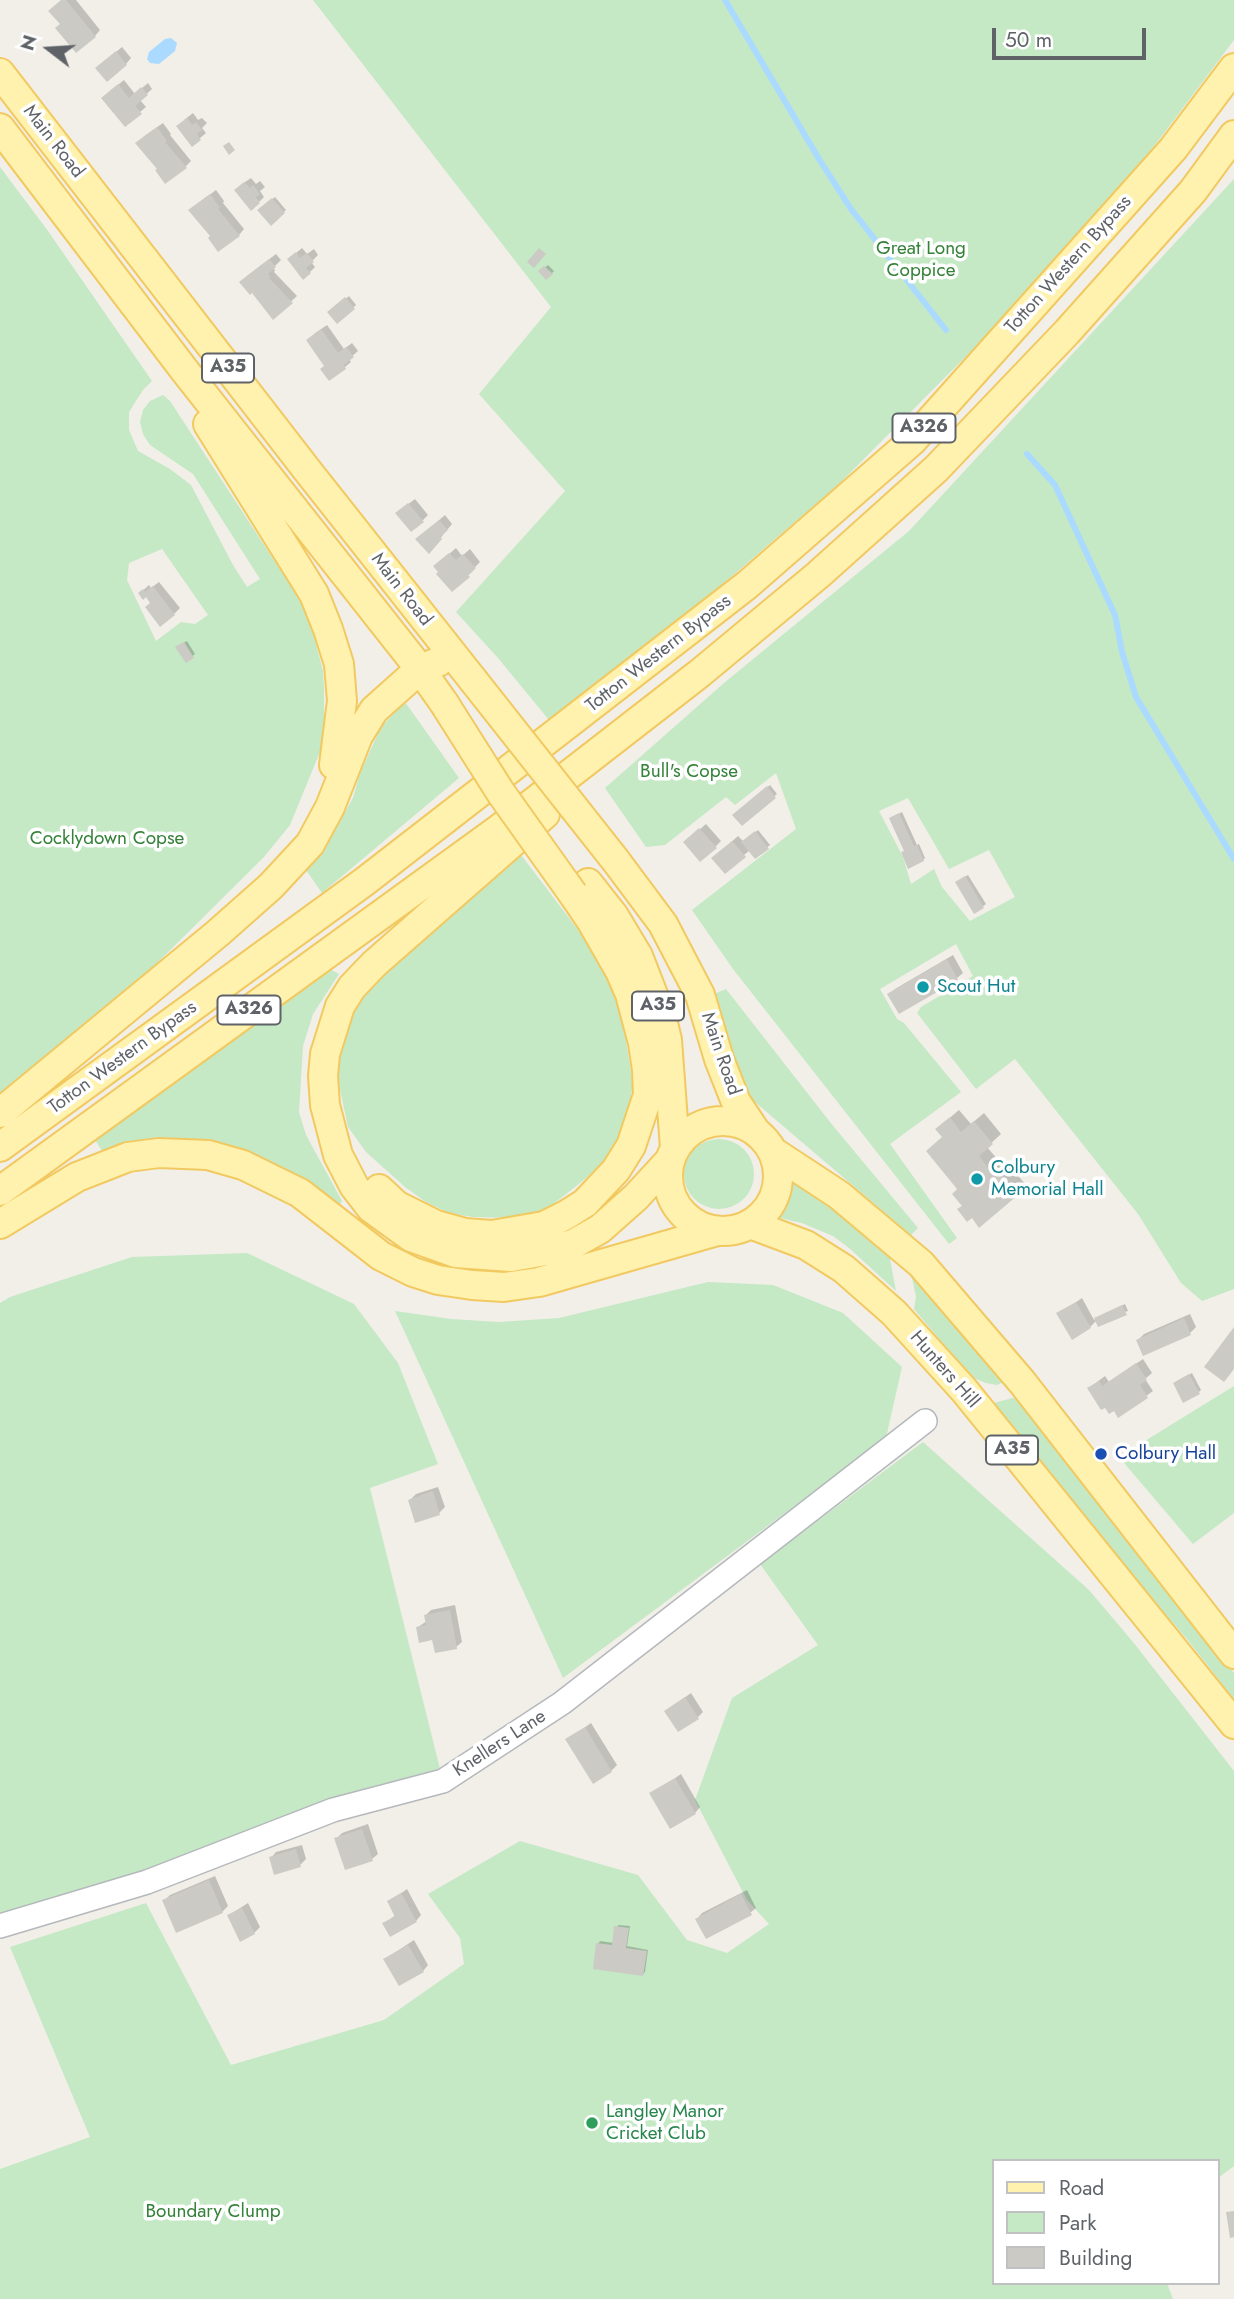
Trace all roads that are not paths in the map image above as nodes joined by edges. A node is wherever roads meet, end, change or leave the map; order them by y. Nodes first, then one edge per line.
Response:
1 (1234, 68) edge
2 (0, 73) edge
3 (0, 128) edge
4 (1234, 135) edge
5 (186, 371) junction
6 (420, 669) junction
7 (466, 671) junction
8 (700, 673) junction
9 (310, 844) junction
10 (580, 889) junction
11 (0, 1113) edge
12 (329, 1119) junction
13 (764, 1141) junction
14 (0, 1147) edge
15 (673, 1154) junction
16 (0, 1191) edge
17 (0, 1224) edge
18 (750, 1224) junction
19 (717, 1231) junction
20 (925, 1421) dead end
21 (1234, 1654) edge
22 (1234, 1724) edge
23 (0, 1926) edge

1 - 14 main road, Totton Western Bypass / A326
2 - 7 main road, Main Road / A35
3 - 5 main road, Main Road / A35
4 - 8 main road, Totton Western Bypass / A326
5 - 6 main road, Main Road / A35
5 - 9 main road
6 - 7 main road
6 - 9 main road
6 - 10 main road, Main Road / A35, bridge
7 - 13 main road, Main Road / A35, bridge
8 - 12 main road
8 - 16 main road, Totton Western Bypass / A326
9 - 11 main road
10 - 12 main road
10 - 15 main road, Main Road / A35
12 - 15 main road
13 - 15 main road
13 - 18 main road
13 - 21 main road, A35
15 - 19 main road
17 - 19 main road
18 - 19 main road
18 - 22 main road, Hunters Hill / A35
20 - 23 street, Knellers Lane

